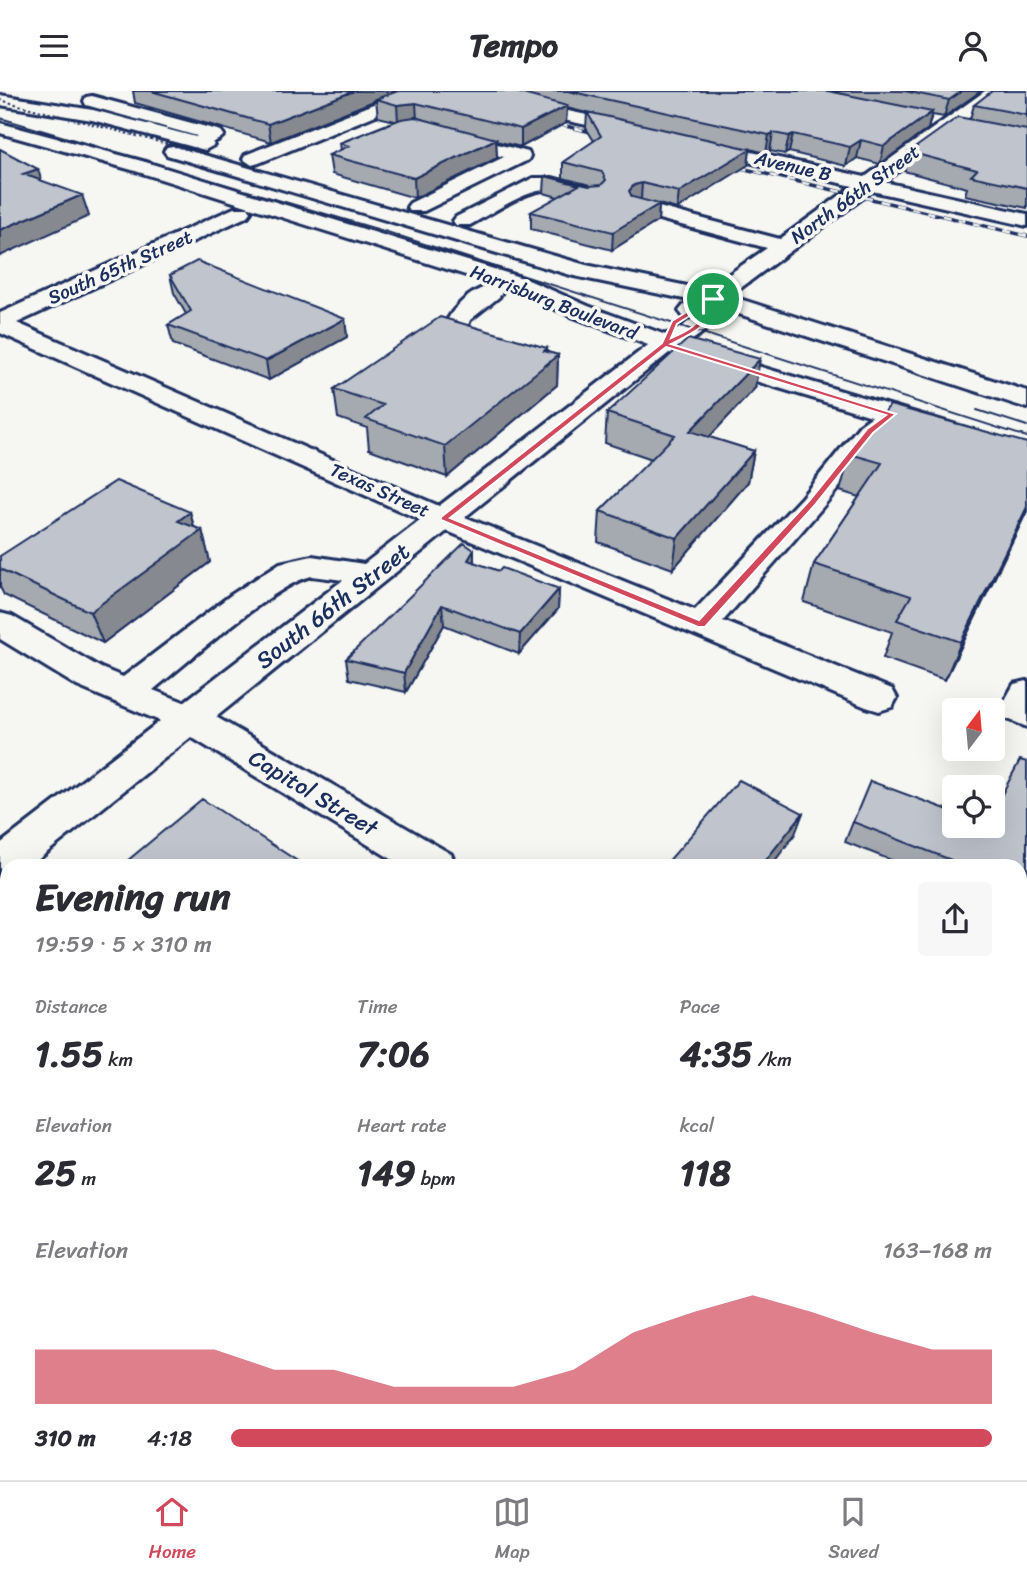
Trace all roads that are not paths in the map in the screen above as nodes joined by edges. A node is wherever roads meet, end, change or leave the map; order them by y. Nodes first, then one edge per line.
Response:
1 (122, 91) edge
2 (421, 91) edge
3 (477, 91) edge
4 (996, 91) edge
5 (92, 101) junction
6 (0, 102) edge
7 (64, 110) junction
8 (355, 118) junction
9 (923, 121) edge
10 (950, 126) junction
11 (387, 127) edge
12 (0, 128) edge
13 (428, 131) edge
14 (975, 132) edge
15 (0, 135) edge
16 (653, 135) edge
17 (680, 141) edge
18 (196, 142) junction
19 (284, 146) junction
20 (310, 154) dead end
21 (252, 159) junction
22 (869, 183) junction
23 (593, 195) edge
24 (845, 202) junction
25 (417, 207) junction
26 (640, 208) edge
27 (871, 208) dead end
28 (241, 212) junction
29 (1027, 220) edge
30 (463, 221) junction
31 (782, 246) junction
32 (492, 292) junction
33 (713, 299) junction
34 (572, 310) junction
35 (0, 323) edge
36 (453, 337) edge
37 (665, 344) junction
38 (1027, 400) edge
39 (892, 414) junction
40 (1027, 455) edge
41 (444, 519) junction
42 (373, 575) junction
43 (0, 624) edge
44 (701, 624) junction
45 (127, 692) junction
46 (1027, 693) edge
47 (879, 698) dead end
48 (1027, 714) edge
49 (190, 719) junction
50 (10, 859) edge
51 (424, 859) edge

1 - 5 main road
2 - 8 main road
3 - 16 main road
4 - 10 main road, North 66th Street
5 - 7 main road
5 - 18 main road
6 - 7 main road
6 - 33 main road, Harrisburg Boulevard
7 - 18 main road
8 - 11 main road
8 - 19 main road
9 - 10 main road
10 - 14 main road
10 - 22 main road, North 66th Street
12 - 34 main road, Harrisburg Boulevard
13 - 25 main road
15 - 28 main road
17 - 22 main road, Avenue B
18 - 21 main road
19 - 20 main road
19 - 21 main road
21 - 25 main road
22 - 24 main road, North 66th Street
22 - 29 main road, Avenue B
23 - 30 main road
24 - 27 main road
24 - 31 main road, North 66th Street
25 - 30 main road
26 - 31 main road
28 - 32 main road
28 - 35 main road, South 65th Street
30 - 33 main road
31 - 33 main road, North 66th Street
32 - 34 main road
32 - 36 main road
33 - 37 main road, South 66th Street
33 - 38 main road, Harrisburg Boulevard
34 - 37 main road, Harrisburg Boulevard
35 - 41 main road, Texas Street
37 - 39 main road, Harrisburg Boulevard
37 - 41 main road, South 66th Street
39 - 40 main road, Harrisburg Boulevard
39 - 44 main road
41 - 42 main road, South 66th Street
41 - 44 main road, Texas Street
42 - 45 main road
42 - 49 main road, South 66th Street
43 - 45 main road, Capitol Street
44 - 47 main road, Texas Street
45 - 49 main road, Capitol Street
46 - 48 main road
49 - 50 main road, South 66th Street
49 - 51 main road, Capitol Street

